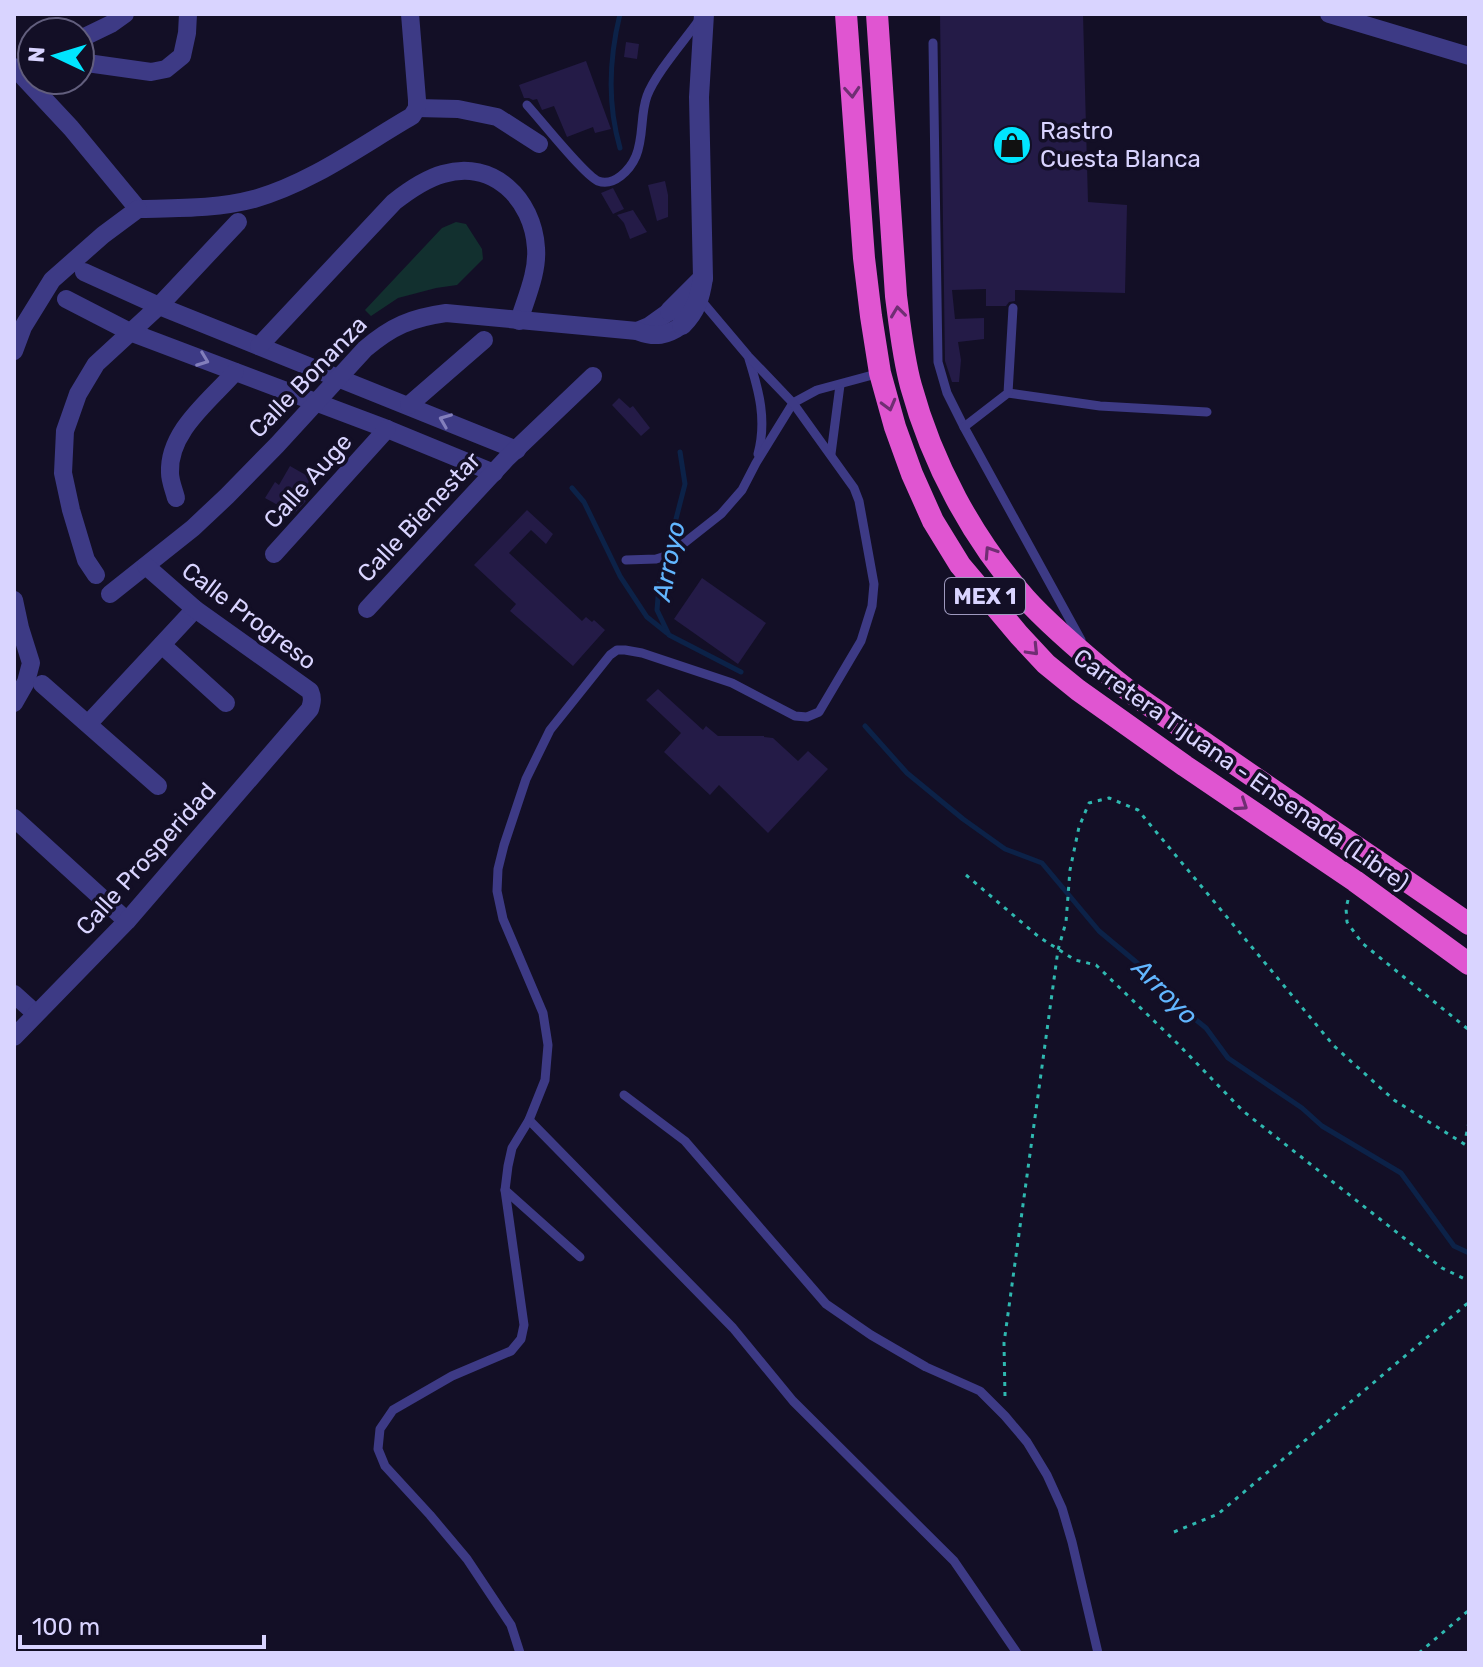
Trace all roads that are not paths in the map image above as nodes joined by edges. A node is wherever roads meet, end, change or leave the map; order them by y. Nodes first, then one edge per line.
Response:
1 (125, 14) edge
2 (188, 14) edge
3 (410, 14) edge
4 (704, 14) edge
5 (846, 14) edge
6 (877, 14) edge
7 (1329, 14) edge
8 (1374, 21) edge
9 (96, 31) edge
10 (933, 43) dead end
11 (1469, 56) edge
12 (96, 64) edge
13 (45, 96) edge
14 (527, 105) dead end
15 (417, 108) junction
16 (539, 144) dead end
17 (138, 209) junction
18 (238, 222) dead end
19 (84, 272) dead end
20 (698, 289) junction
21 (66, 299) dead end
22 (159, 306) junction
23 (1013, 308) dead end
24 (676, 318) joint
25 (519, 321) junction
26 (130, 332) junction
27 (484, 340) dead end
28 (259, 346) junction
29 (14, 351) edge
30 (748, 356) junction
31 (235, 372) junction
32 (880, 373) junction
33 (593, 376) dead end
34 (338, 378) junction
35 (840, 385) junction
36 (1008, 393) junction
37 (316, 402) junction
38 (793, 403) junction
39 (409, 405) junction
40 (1207, 412) dead end
41 (964, 427) junction
42 (382, 434) junction
43 (512, 454) junction
44 (831, 454) junction
45 (756, 463) junction
46 (494, 473) junction
47 (176, 498) dead end
48 (274, 554) dead end
49 (626, 560) dead end
50 (146, 566) junction
51 (96, 575) dead end
52 (110, 594) dead end
53 (14, 600) edge
54 (195, 609) junction
55 (367, 609) dead end
56 (17, 631) edge
57 (162, 645) junction
58 (1090, 658) junction
59 (42, 684) dead end
60 (14, 703) edge
61 (226, 703) dead end
62 (310, 709) joint
63 (88, 724) junction
64 (158, 786) dead end
65 (14, 818) edge
66 (127, 921) junction
67 (1469, 924) edge
68 (1469, 964) edge
69 (14, 994) edge
70 (35, 1013) junction
71 (14, 1037) edge
72 (624, 1095) dead end
73 (529, 1120) junction
74 (505, 1190) junction
75 (580, 1257) dead end
76 (520, 1653) edge
77 (1017, 1653) edge
78 (1098, 1653) edge

1 - 9 street
2 - 12 street
3 - 15 street
4 - 14 lane
4 - 20 street
5 -> 32 highway, Carretera Tijuana - Ensenada (Libre) / MEX 1
58 -> 6 highway, Carretera Tijuana - Ensenada (Libre) / MEX 1
7 - 8 street
8 - 11 street
10 - 41 lane
13 - 17 street
15 - 16 street
15 - 17 street
17 - 29 street
18 - 22 street
19 - 22 street
20 - 24 street, Calle Bonanza
20 - 30 lane
21 - 26 street
22 - 26 street
22 - 28 street
23 - 36 lane
24 - 25 street, Calle Bonanza
25 - 28 street
25 - 34 street, Calle Bonanza
26 -> 31 street
26 - 51 street
27 - 39 street
28 - 34 street
30 - 38 lane
30 - 45 lane
31 - 37 street
31 - 47 street
32 - 35 lane
32 -> 68 highway, Carretera Tijuana - Ensenada (Libre) / MEX 1
33 - 43 street, Calle Bienestar
34 - 37 street, Calle Bonanza
34 - 39 street
35 - 38 lane
35 - 44 lane
36 - 40 lane
36 - 41 lane
37 - 42 street
37 - 50 street, Calle Bonanza
38 - 44 lane
38 - 45 lane
43 -> 39 street
41 - 58 lane
42 - 46 street
42 - 48 street, Calle Auge
43 - 46 street, Calle Bienestar
44 - 73 lane
45 - 49 lane
46 - 55 street, Calle Bienestar
50 - 52 street, Calle Bonanza
50 - 54 street, Calle Progreso
53 - 56 street
54 - 57 street
54 - 62 street, Calle Progreso
56 - 60 street
57 - 61 street
57 - 63 street
58 - 67 highway, Carretera Tijuana - Ensenada (Libre) / MEX 1
59 - 63 street
62 - 66 street, Calle Prosperidad
63 - 64 street
65 - 66 street
66 - 70 street, Calle Prosperidad
69 - 70 street
70 - 71 street, Calle Prosperidad
72 - 78 lane
73 - 74 lane
73 - 77 lane
74 - 75 lane
74 - 76 lane

